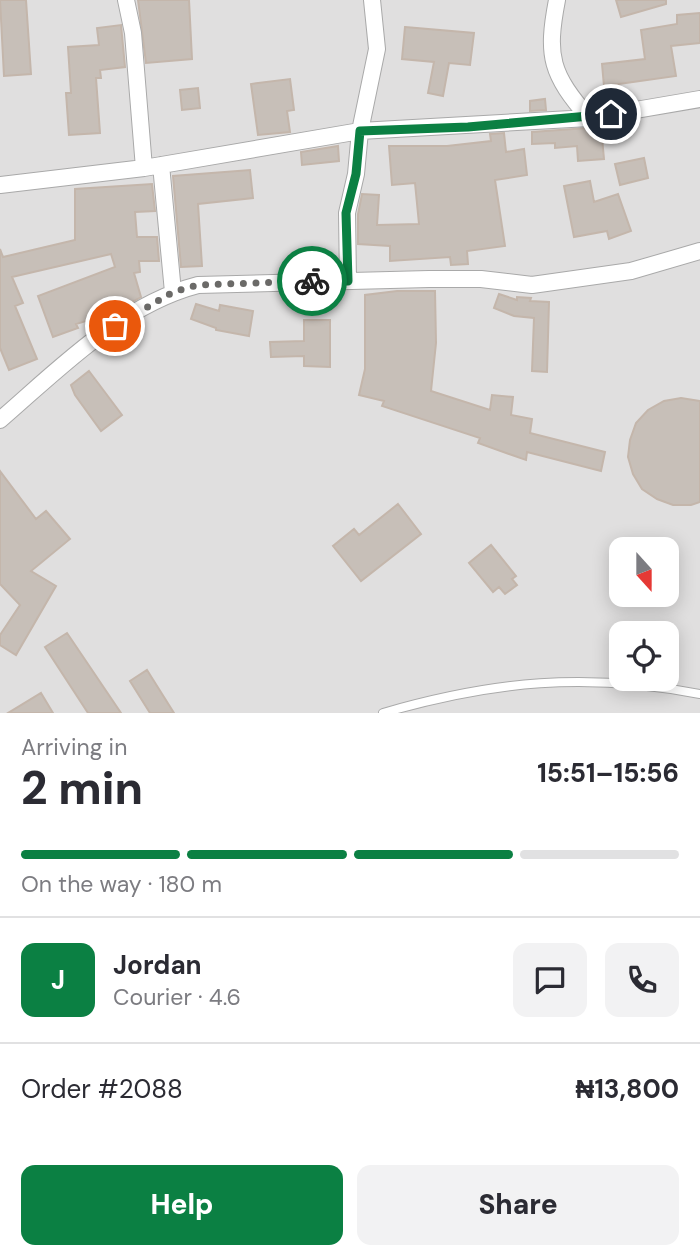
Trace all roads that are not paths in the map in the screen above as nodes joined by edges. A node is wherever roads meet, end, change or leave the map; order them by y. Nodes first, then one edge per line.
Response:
1 (126, 0) edge
2 (372, 0) edge
3 (557, 0) edge
4 (700, 99) edge
5 (589, 118) junction
6 (360, 131) junction
7 (161, 165) junction
8 (144, 168) junction
9 (0, 185) edge
10 (700, 251) edge
11 (348, 281) junction
12 (173, 292) junction
13 (0, 421) edge
14 (700, 694) edge
15 (383, 713) edge

1 - 8 street
2 - 6 street
3 - 5 street
4 - 5 street
5 - 6 street
6 - 7 street
6 - 11 street
7 - 8 street
7 - 12 street
8 - 9 street
10 - 11 street
11 - 12 street
12 - 13 street
14 - 15 lane

